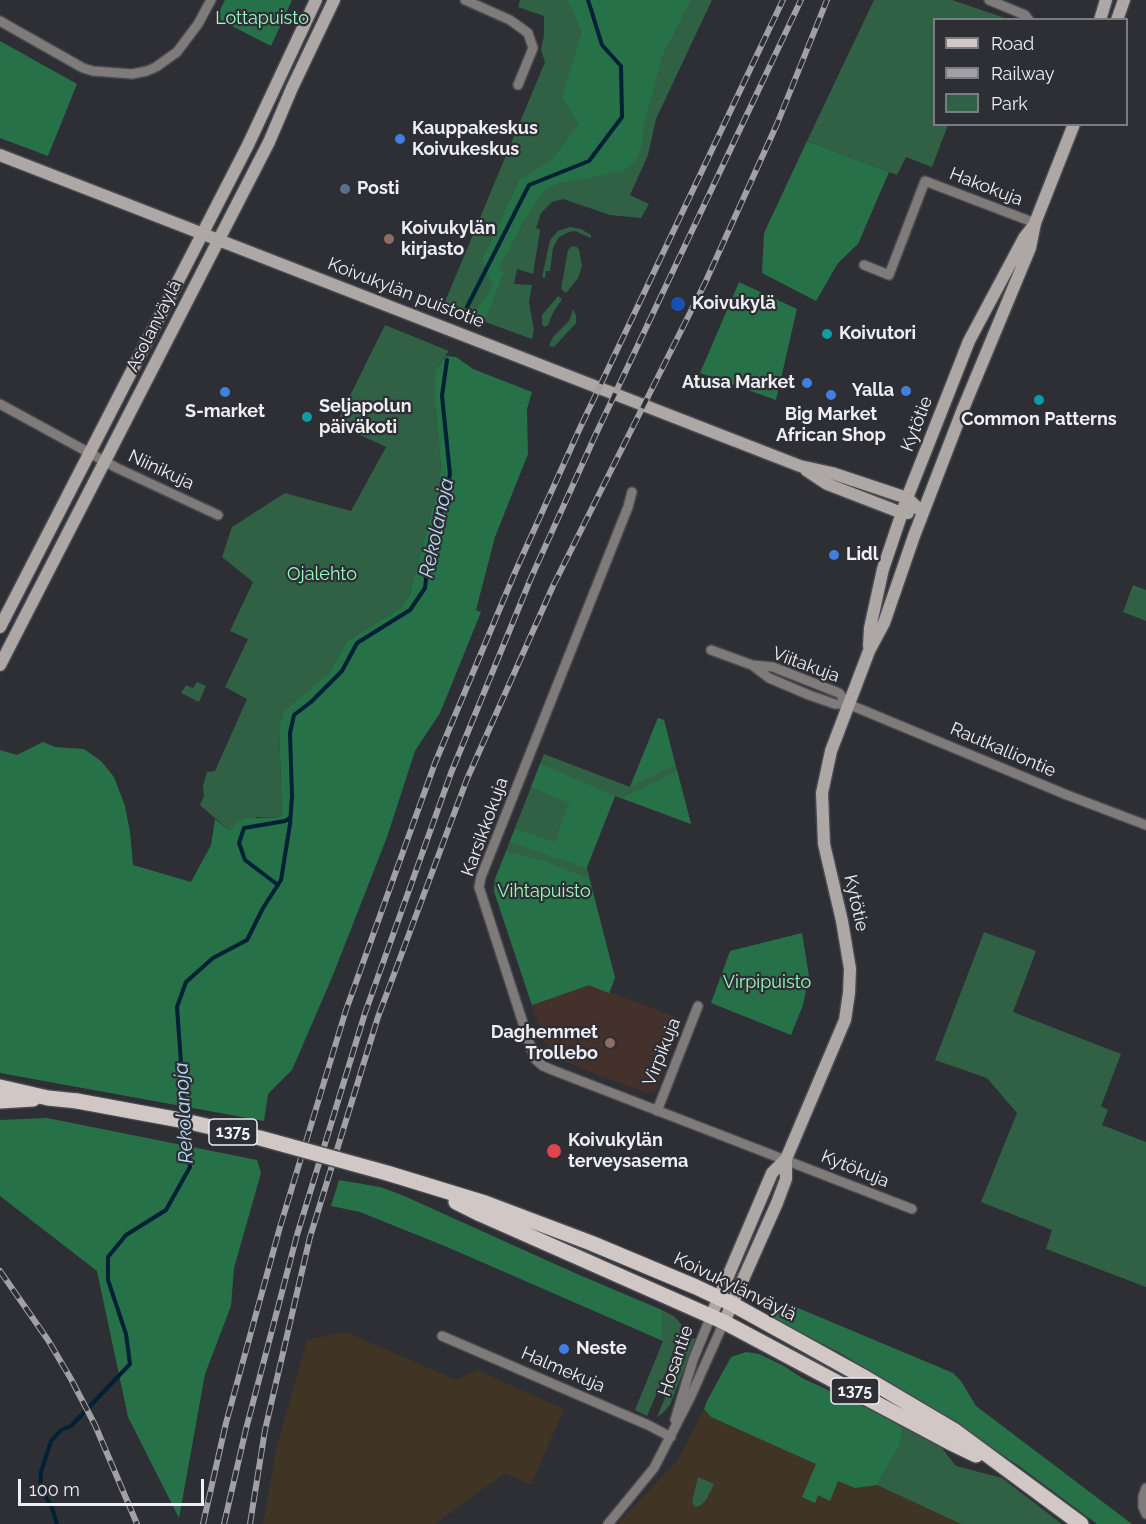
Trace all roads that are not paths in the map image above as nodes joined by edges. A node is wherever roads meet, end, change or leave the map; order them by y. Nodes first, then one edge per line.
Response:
1 (211, 0) edge
2 (316, 0) edge
3 (334, 0) edge
4 (465, 0) edge
5 (989, 0) edge
6 (1107, 0) edge
7 (1124, 0) edge
8 (1027, 18) edge
9 (1101, 18) edge
10 (1118, 18) edge
11 (0, 21) edge
12 (518, 85) dead end
13 (1073, 126) edge
14 (0, 154) edge
15 (1035, 223) junction
16 (202, 233) junction
17 (218, 239) junction
18 (864, 265) dead end
19 (0, 404) edge
20 (91, 452) junction
21 (106, 461) junction
22 (800, 466) junction
23 (632, 492) dead end
24 (907, 498) junction
25 (902, 513) junction
26 (923, 513) junction
27 (218, 515) dead end
28 (0, 627) edge
29 (711, 650) dead end
30 (869, 651) junction
31 (0, 665) edge
32 (848, 704) junction
33 (1146, 825) edge
34 (698, 1006) dead end
35 (0, 1087) edge
36 (48, 1098) junction
37 (0, 1101) edge
38 (657, 1111) junction
39 (786, 1159) junction
40 (426, 1187) junction
41 (912, 1209) dead end
42 (725, 1301) junction
43 (718, 1319) junction
44 (442, 1336) dead end
45 (670, 1437) junction
46 (1004, 1467) junction
47 (1146, 1488) edge
48 (1146, 1514) edge
49 (608, 1524) edge
50 (1081, 1524) edge

1 - 11 street
2 - 16 street, Asolanväylä
3 - 17 street, Asolanväylä
4 - 12 street
5 - 8 street
6 - 9 street
7 - 10 street
13 - 15 street, Kytötie
14 - 16 street, Koivukylän puistotie
15 - 18 street, Hakokuja
15 - 24 street, Kytötie
15 - 26 street, Kytötie
16 - 17 street, Koivukylän puistotie
16 - 20 street, Asolanväylä
17 - 21 street, Asolanväylä
17 - 22 street, Koivukylän puistotie
19 - 20 street, Niinikuja
20 - 21 street, Niinikuja
20 - 28 street, Asolanväylä
21 - 27 street, Niinikuja
21 - 31 street, Asolanväylä
22 - 24 street, Koivukylän puistotie
22 - 25 street, Koivukylän puistotie
23 - 38 street, Karsikkokuja
24 - 25 street, Kytötie
24 - 26 street, Koivukylän puistotie
25 - 26 street, Koivukylän puistotie
25 - 30 street, Kytötie
26 - 30 street, Kytötie
29 - 32 street, Viitakuja
30 - 32 street, Kytötie
32 - 33 street, Rautkalliontie
32 - 39 street, Kytötie
34 - 38 street, Virpikuja
35 - 36 main road, Koivukylänväylä / 1375
36 - 37 main road, Koivukylänväylä
36 - 40 main road, Koivukylänväylä / 1375, bridge
38 - 39 street, Karsikkokuja
39 - 41 street, Kytökuja
39 - 42 street, Kytötie
40 - 42 main road, Koivukylänväylä / 1375
40 - 43 main road, Koivukylänväylä / 1375
42 - 43 street, Hosantie
42 - 46 main road, Koivukylänväylä / 1375
43 - 45 street, Hosantie
43 - 45 street, Hosantie
43 - 46 main road, Koivukylänväylä / 1375
44 - 45 street, Halmekuja
45 - 49 street, Hosantie
46 - 50 main road, Koivukylänväylä / 1375
47 - 48 street

